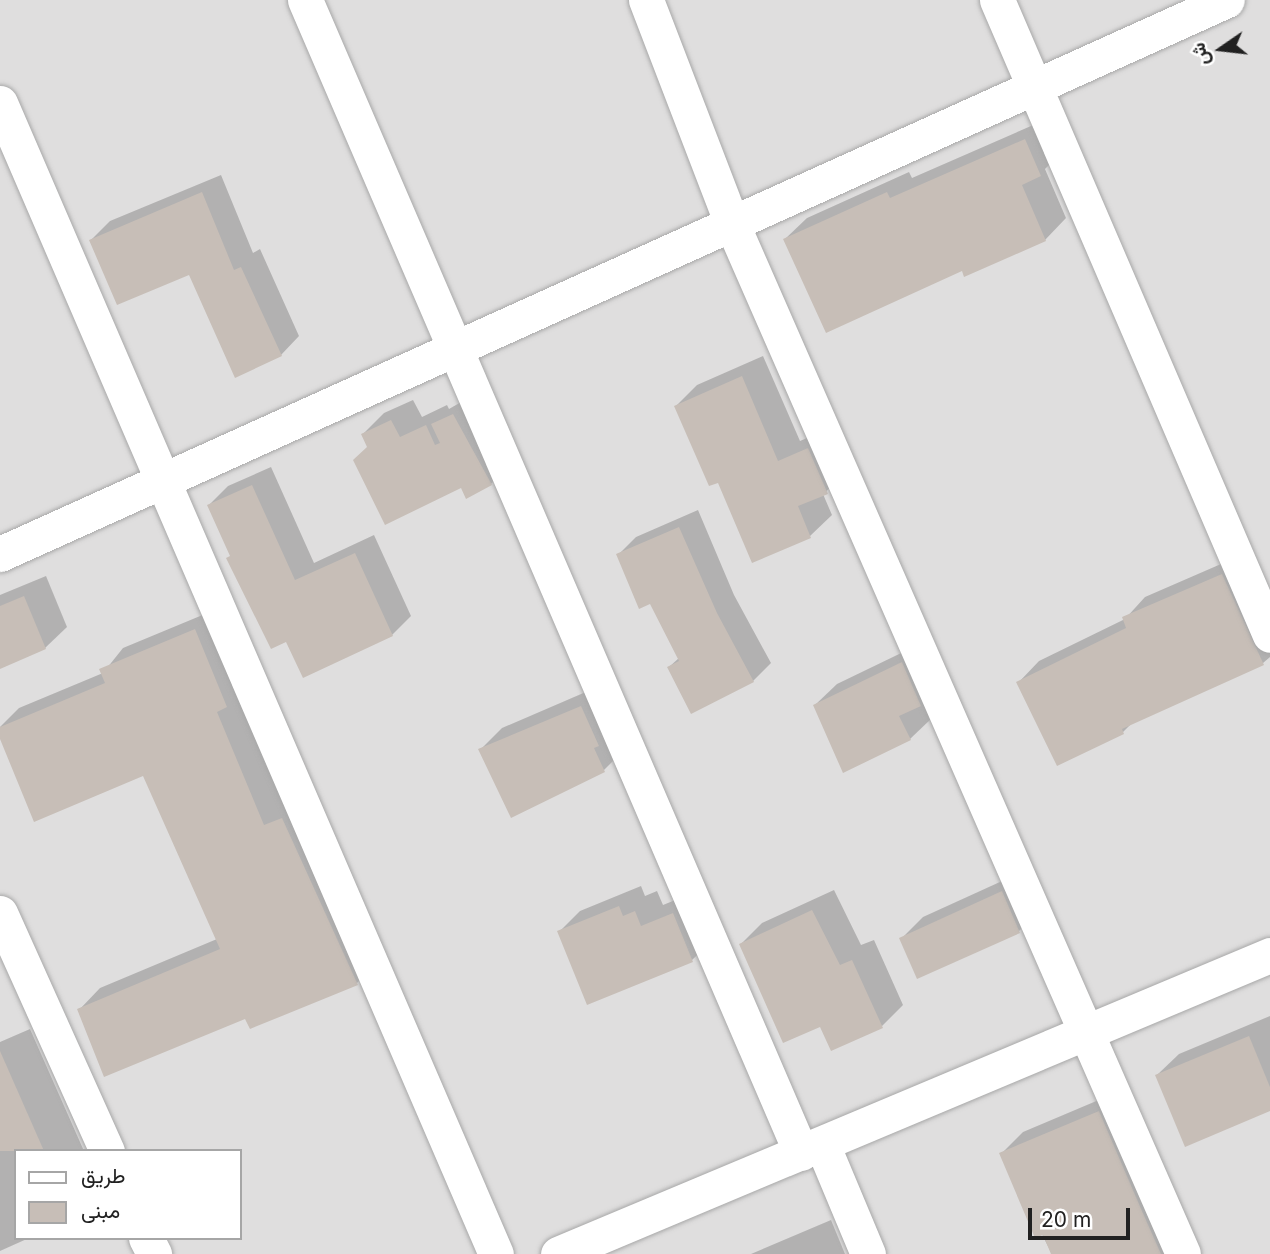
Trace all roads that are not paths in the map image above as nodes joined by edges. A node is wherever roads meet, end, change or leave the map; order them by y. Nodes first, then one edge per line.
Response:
1 (305, 0) edge
2 (646, 0) edge
3 (997, 0) edge
4 (1227, 0) edge
5 (1034, 87) junction
6 (0, 103) edge
7 (732, 223) junction
8 (455, 349) junction
9 (163, 481) junction
10 (0, 554) edge
11 (1270, 635) edge
12 (0, 913) edge
13 (1270, 955) edge
14 (1085, 1033) junction
15 (811, 1148) junction
16 (106, 1149) edge
17 (496, 1254) edge
18 (558, 1254) edge
19 (868, 1254) edge
20 (1183, 1254) edge

1 - 8 street
2 - 7 street
3 - 5 street
4 - 5 street
5 - 7 street
5 - 11 street
6 - 9 street
7 - 8 street
7 - 14 street
8 - 9 street
8 - 15 street
9 - 10 street
9 - 17 street
12 - 16 street
13 - 14 street
14 - 15 street
14 - 20 street
15 - 18 street
15 - 19 street

